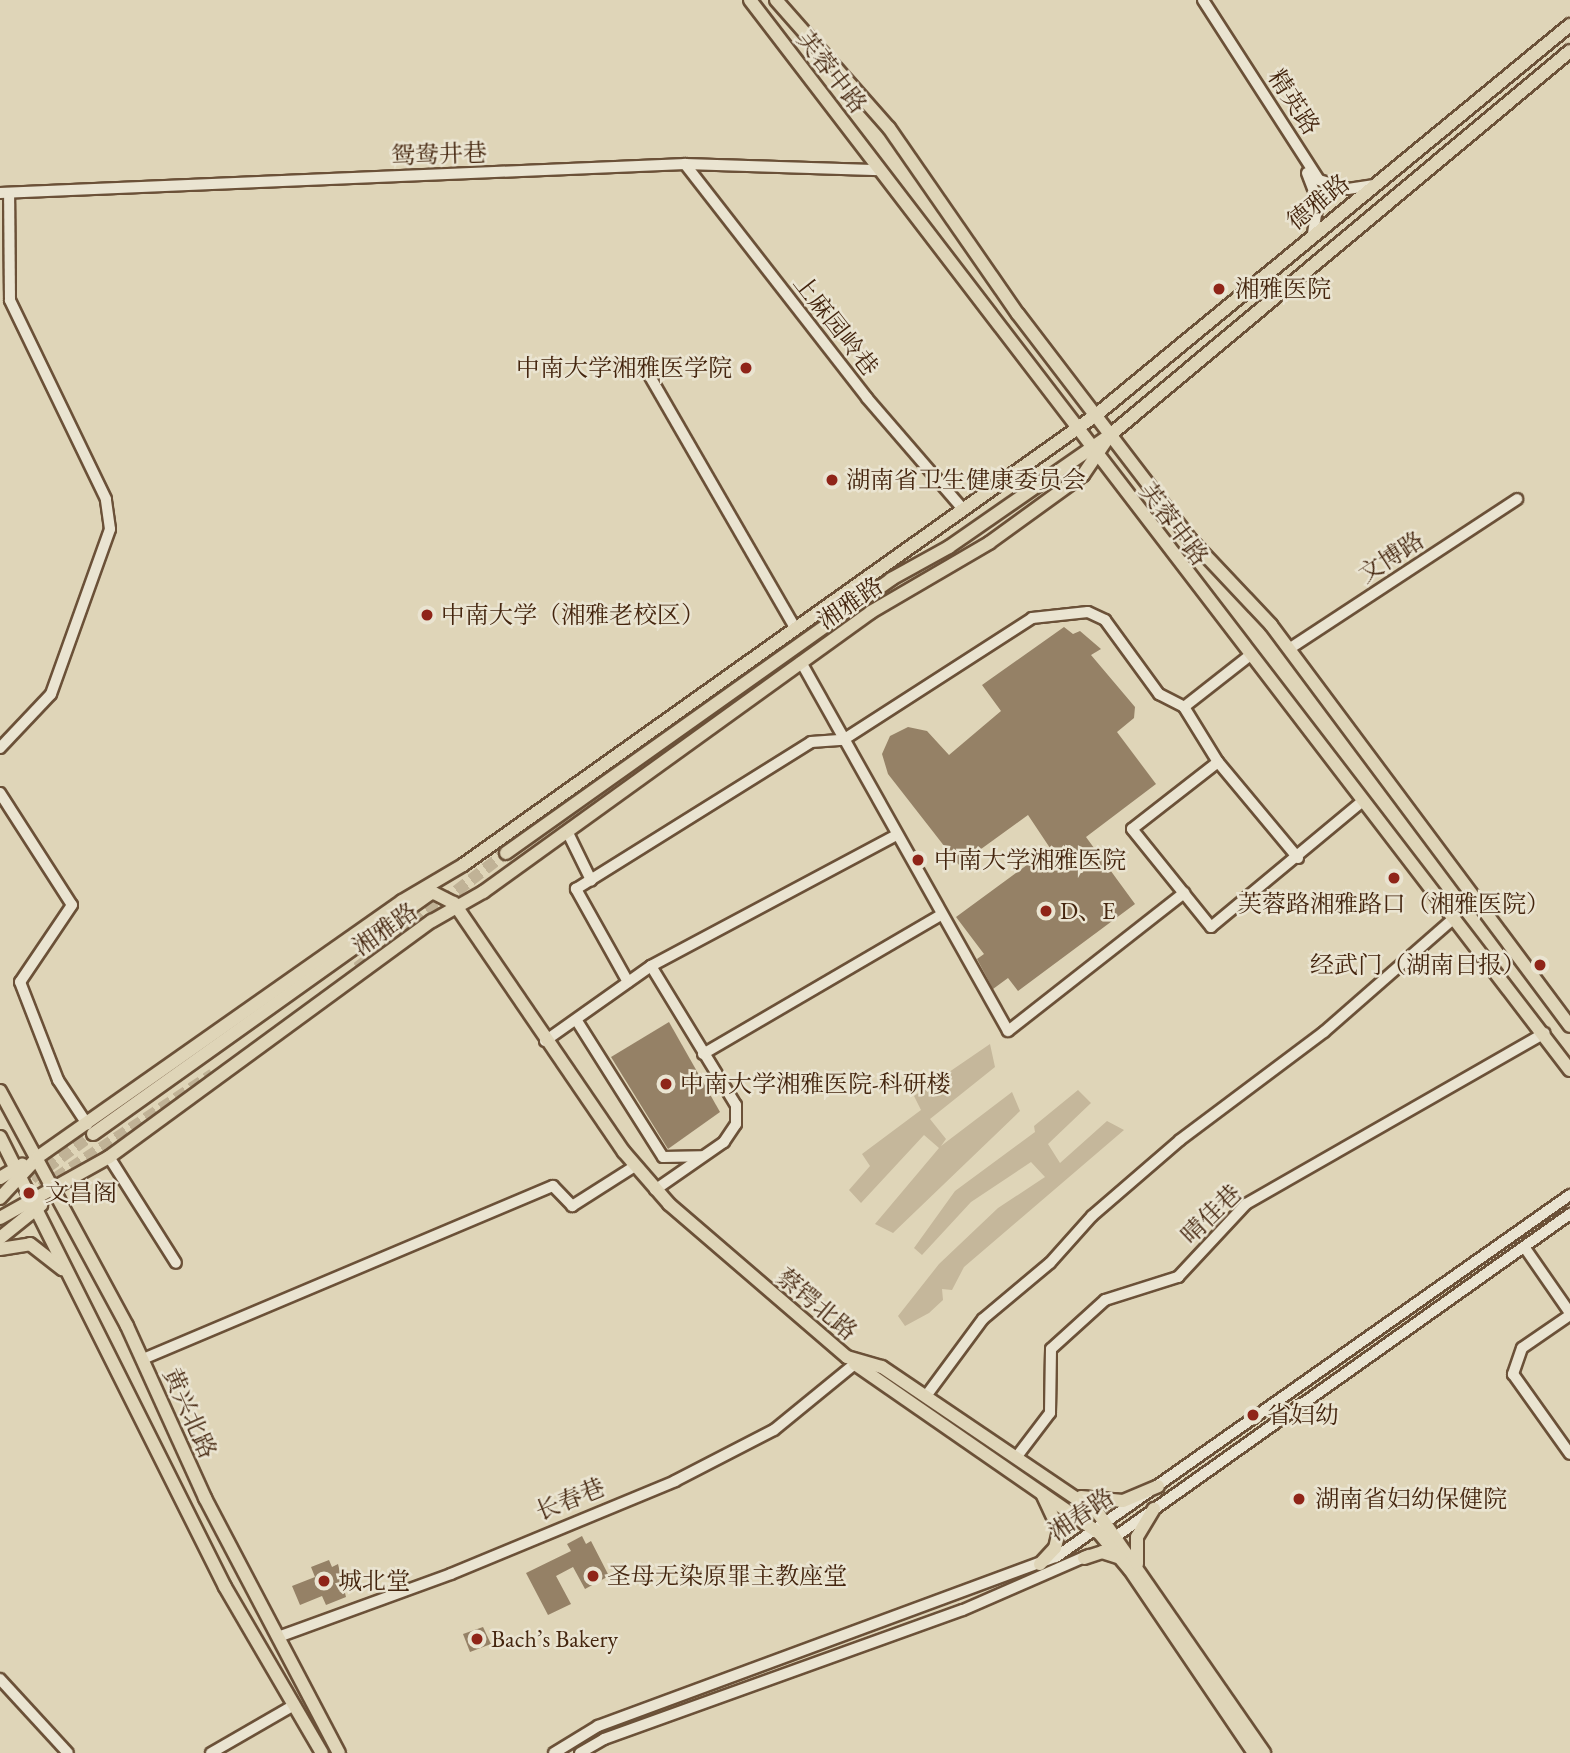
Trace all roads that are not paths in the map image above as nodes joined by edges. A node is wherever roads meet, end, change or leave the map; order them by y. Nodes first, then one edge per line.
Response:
1 (750, 0) edge
2 (776, 0) edge
3 (1196, 0) edge
4 (1203, 0) edge
5 (1570, 25) edge
6 (1570, 51) edge
7 (685, 164) junction
8 (881, 170) junction
9 (1373, 185) junction
10 (4, 193) edge
11 (1313, 233) junction
12 (648, 373) dead end
13 (1096, 415) junction
14 (1076, 428) junction
15 (1110, 435) junction
16 (1093, 452) junction
17 (1517, 499) dead end
18 (961, 507) junction
19 (795, 628) junction
20 (1289, 649) junction
21 (1249, 656) junction
22 (801, 662) junction
23 (1184, 707) junction
24 (843, 740) junction
25 (0, 748) edge
26 (1218, 762) junction
27 (0, 793) edge
28 (1363, 801) junction
29 (567, 831) junction
30 (896, 835) junction
31 (506, 853) tunnel mouth
32 (1298, 858) junction
33 (463, 865) junction
34 (592, 880) junction
35 (1184, 893) junction
36 (430, 894) junction
37 (402, 901) junction
38 (457, 907) junction
39 (941, 915) junction
40 (1453, 919) junction
41 (651, 966) junction
42 (628, 982) junction
43 (577, 1021) junction
44 (1570, 1026) edge
45 (1545, 1033) junction
46 (545, 1041) junction
47 (703, 1054) junction
48 (1570, 1070) edge
49 (0, 1091) edge
50 (90, 1129) junction
51 (0, 1138) edge
52 (705, 1156) junction
53 (38, 1157) junction
54 (109, 1157) junction
55 (635, 1166) junction
56 (18, 1172) junction
57 (0, 1178) edge
58 (57, 1191) junction
59 (655, 1191) junction
60 (1570, 1195) edge
61 (0, 1198) edge
62 (35, 1205) junction
63 (1570, 1214) edge
64 (0, 1218) edge
65 (0, 1240) edge
66 (1525, 1248) junction
67 (0, 1249) edge
68 (176, 1263) dead end
69 (78, 1291) junction
70 (1570, 1314) edge
71 (143, 1359) junction
72 (856, 1363) junction
73 (926, 1396) junction
74 (1570, 1454) edge
75 (1018, 1455) junction
76 (1033, 1484) junction
77 (1158, 1486) junction
78 (1077, 1496) junction
79 (1154, 1509) junction
80 (1101, 1527) junction
81 (1112, 1539) junction
82 (1084, 1558) junction
83 (1124, 1561) junction
84 (1040, 1564) junction
85 (1138, 1564) junction
86 (278, 1637) junction
87 (0, 1679) edge
88 (294, 1705) junction
89 (68, 1753) edge
90 (211, 1753) edge
91 (322, 1753) edge
92 (339, 1753) edge
93 (554, 1753) edge
94 (580, 1753) edge
95 (1254, 1753) edge
96 (1264, 1753) edge

1 - 8 main road, 芙蓉中路
2 - 13 main road, 芙蓉中路
3 - 11 street, 精英路
4 - 9 street, 精英路
5 - 9 main road, 德雅路
6 - 15 main road, 德雅路
7 - 8 street, 鸳鸯井巷
7 - 10 street, 鸳鸯井巷
7 - 18 street, 上麻园岭巷
8 - 14 main road, 芙蓉中路
9 - 11 main road, 德雅路
10 - 25 street
11 - 13 main road, 德雅路
12 - 19 street
13 - 14 main road, 湘雅路
13 - 15 main road, 芙蓉中路
14 - 16 main road, 芙蓉中路
14 - 18 main road, 湘雅路
15 - 16 main road, 湘雅路
15 - 20 main road, 芙蓉中路
16 - 21 main road, 芙蓉中路
16 - 22 main road, 湘雅路
16 - 31 main road, 湘雅路
17 - 20 street, 文博路
18 - 19 main road, 湘雅路
19 - 33 main road, 湘雅路
20 - 44 main road, 芙蓉中路
21 - 23 street
21 - 28 main road, 芙蓉中路
22 - 24 street
22 - 29 main road, 湘雅路
23 - 24 street
23 - 26 street
24 - 30 street
24 - 34 street
26 - 32 street
26 - 35 street
27 - 50 street
28 - 32 street
28 - 40 main road, 芙蓉中路
29 - 34 street
29 - 38 main road, 湘雅路
30 - 39 street
30 - 41 street
32 - 35 street
33 - 36 main road, 湘雅路
33 - 37 main road, 湘雅路
34 - 42 street
35 - 39 street
36 - 37 main road
36 - 38 main road
36 - 50 main road, 湘雅路
37 - 50 main road, 湘雅路
38 - 46 main road, 蔡锷北路
38 - 54 main road, 湘雅路
39 - 47 street
40 - 45 main road, 芙蓉中路
40 - 73 street
41 - 42 street
41 - 47 street
42 - 43 street
43 - 46 street
43 - 52 street
45 - 48 main road, 芙蓉中路
45 - 75 street, 晴佳巷
46 - 55 main road, 蔡锷北路
47 - 52 street
49 - 53 main road, 黄兴北路
50 - 53 main road, 湘雅路
51 - 56 main road, 黄兴北路
52 - 59 street
53 - 56 main road, 湘雅路
53 - 58 main road, 黄兴北路
54 - 58 main road, 湘雅路
54 - 68 street
55 - 59 main road, 蔡锷北路
55 - 71 street
56 - 57 main road, 湘雅路
56 - 61 main road
56 - 62 main road, 黄兴北路
58 - 62 main road, 湘雅路
58 - 71 main road, 黄兴北路
59 - 72 main road, 蔡锷北路
60 - 77 street, 湘春路
62 - 64 main road, 湘雅路
62 - 65 main road
62 - 69 main road, 黄兴北路
63 - 66 street, 湘春路
66 - 70 street
66 - 79 street, 湘春路
67 - 69 main road
69 - 88 main road, 黄兴北路
70 - 74 street
71 - 86 main road, 黄兴北路
72 - 73 main road, 蔡锷北路
72 - 76 main road, 蔡锷北路
72 - 86 street, 长春巷
73 - 75 main road, 蔡锷北路
75 - 78 main road, 蔡锷北路
76 - 80 main road, 蔡锷北路
76 - 84 main road
77 - 78 main road
77 - 80 street, 湘春路
78 - 80 main road, 蔡锷北路
79 - 81 street, 湘春路
79 - 85 main road
80 - 81 main road, 蔡锷北路
80 - 84 street, 湘春路
81 - 82 street, 湘春路
81 - 83 main road, 蔡锷北路
81 - 85 main road, 蔡锷北路
82 - 83 main road
82 - 94 street, 湘春路
83 - 95 main road, 蔡锷北路
84 - 93 street, 湘春路
85 - 96 main road, 蔡锷北路
86 - 92 main road, 黄兴北路
87 - 89 street
88 - 90 street
88 - 91 main road, 黄兴北路

